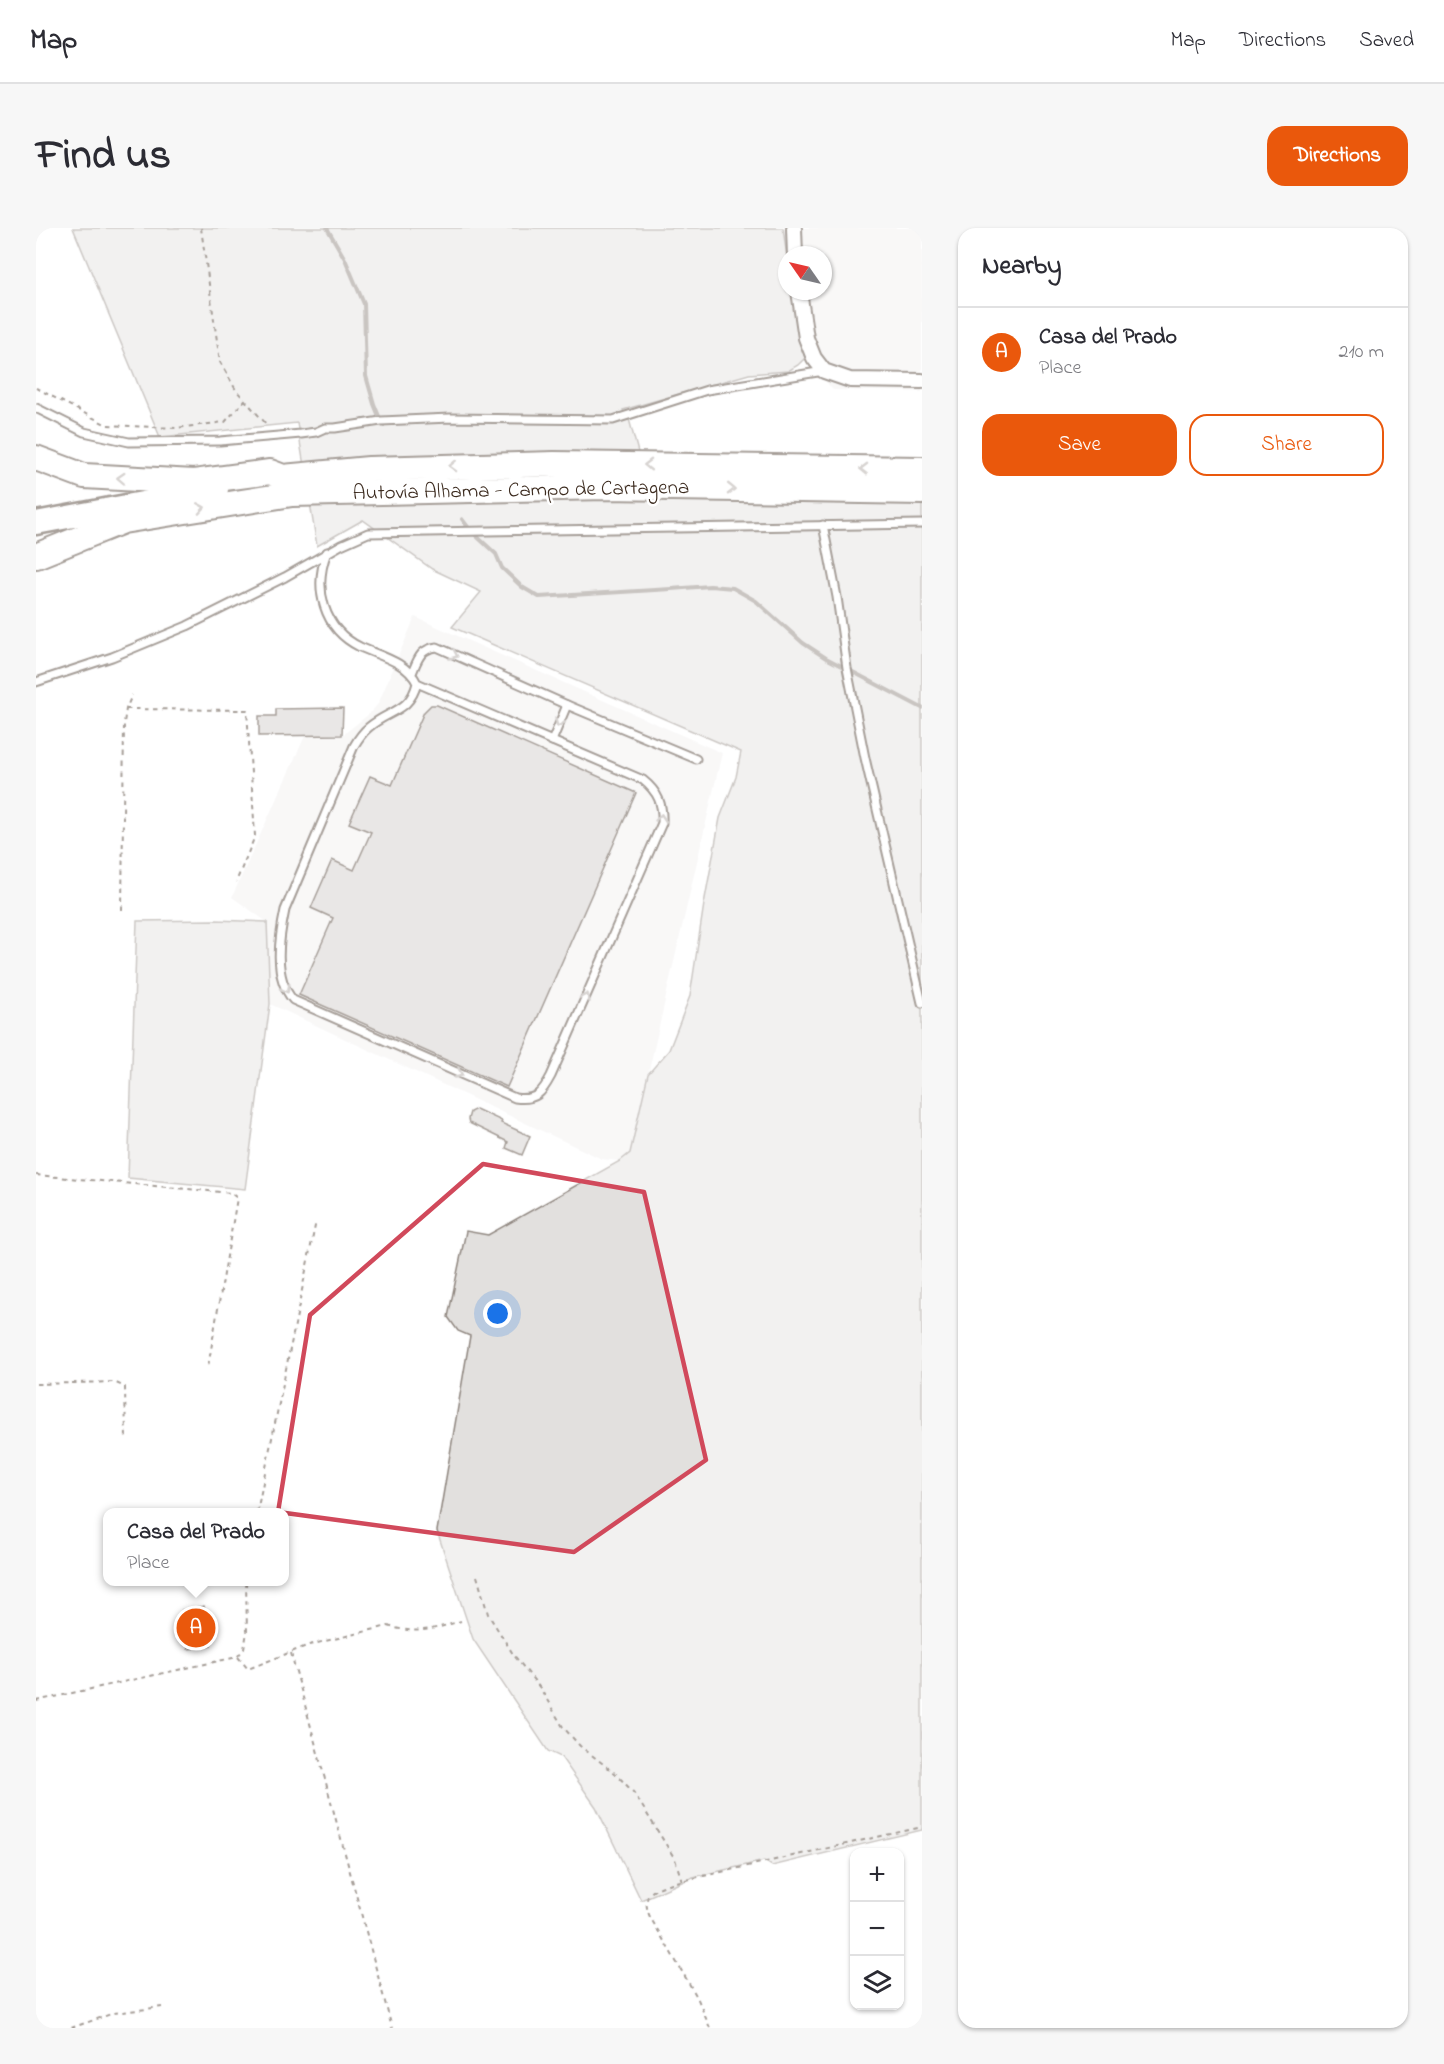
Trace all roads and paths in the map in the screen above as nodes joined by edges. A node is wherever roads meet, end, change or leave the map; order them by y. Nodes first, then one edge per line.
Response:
1 (201, 228) edge
2 (794, 228) edge
3 (795, 246) edge
4 (800, 300) edge
5 (824, 371) junction
6 (922, 381) edge
7 (36, 388) edge
8 (245, 400) junction
9 (36, 408) edge
10 (277, 436) junction
11 (36, 458) edge
12 (922, 470) edge
13 (283, 477) junction
14 (922, 492) edge
15 (123, 521) junction
16 (36, 523) edge
17 (922, 524) edge
18 (823, 525) junction
19 (36, 539) edge
20 (327, 552) junction
21 (36, 556) edge
22 (412, 673) junction
23 (36, 682) edge
24 (417, 683) junction
25 (132, 695) dead end
26 (567, 705) junction
27 (126, 709) junction
28 (552, 741) junction
29 (696, 759) dead end
30 (236, 882) dead end
31 (122, 910) dead end
32 (922, 1003) edge
33 (36, 1175) edge
34 (316, 1221) dead end
35 (208, 1367) dead end
36 (36, 1384) edge
37 (126, 1439) dead end
38 (258, 1508) edge
39 (477, 1576) dead end
40 (246, 1586) edge
41 (461, 1621) dead end
42 (291, 1653) junction
43 (237, 1657) junction
44 (36, 1701) edge
45 (922, 1827) edge
46 (682, 1881) junction
47 (162, 2007) dead end
48 (71, 2028) edge
49 (392, 2028) edge
50 (710, 2028) edge

1 - 8 path
2 - 3 street
4 - 5 street
5 - 6 street
5 - 10 lane
7 - 8 path
8 - 10 path
9 - 10 lane
13 -> 11 highway, Autovía Alhama - Campo de Cartagena
12 -> 13 highway, Autovía Alhama - Campo de Cartagena
13 - 16 highway
15 -> 14 highway, Autovía Alhama - Campo de Cartagena
15 - 19 highway
15 - 21 highway, Autovía Alhama - Campo de Cartagena
17 - 18 lane
18 - 20 lane
18 - 32 lane
20 - 22 lane
20 - 23 lane
22 - 24 lane
22 -> 26 lane
24 - 28 lane
24 -> 28 lane
25 - 27 path
26 -> 28 lane
26 - 29 lane
27 - 30 path
27 - 31 path
33 - 35 path
34 - 38 path
36 - 37 path
39 - 46 path
40 - 43 path
41 - 42 path
42 - 43 path
42 - 49 path
43 - 44 path
45 - 46 path
46 - 50 path
47 - 48 path

